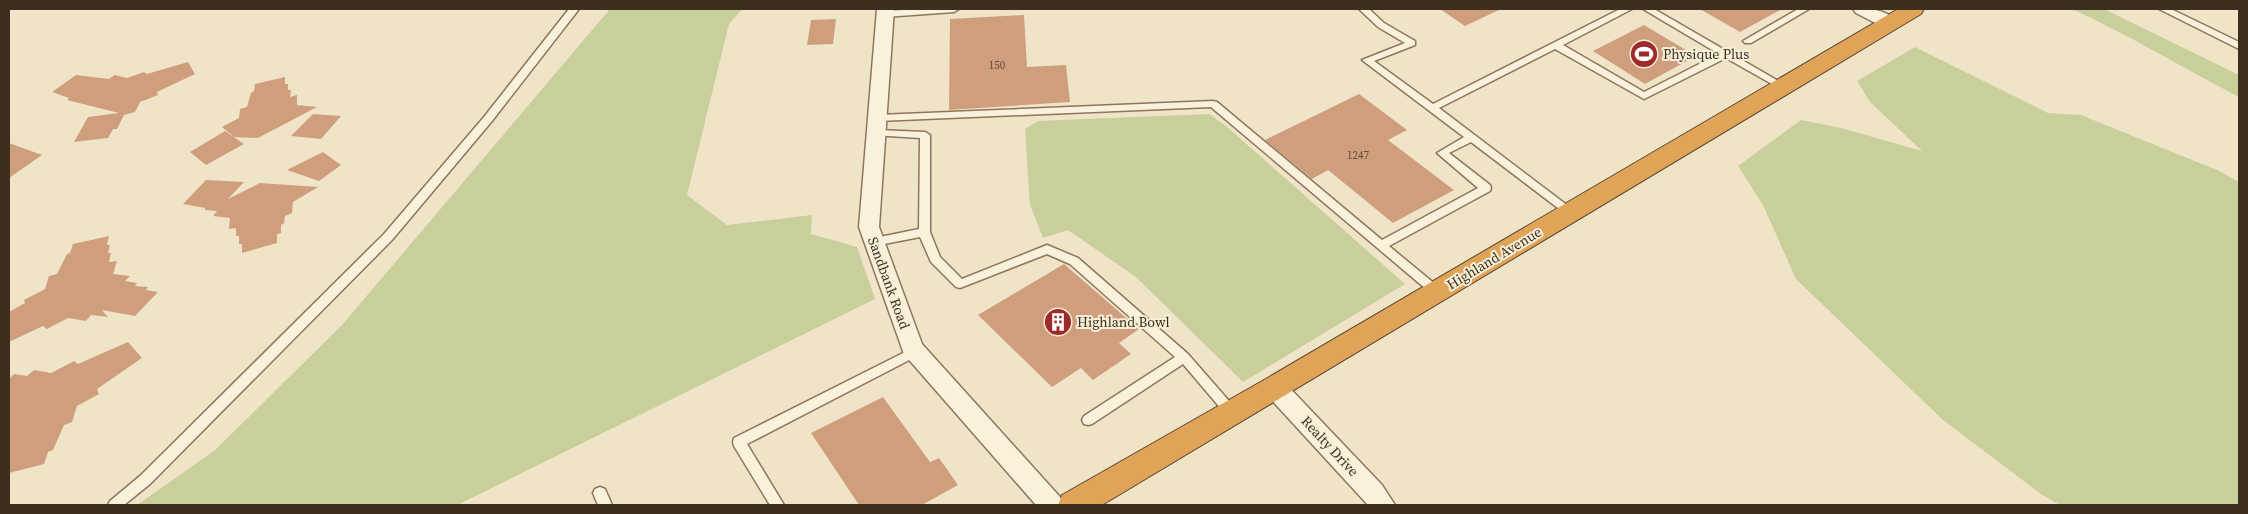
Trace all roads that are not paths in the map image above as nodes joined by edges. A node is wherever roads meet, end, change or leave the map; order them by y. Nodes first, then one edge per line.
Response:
1 (574, 9) edge
2 (954, 9) edge
3 (1364, 9) edge
4 (1627, 9) edge
5 (1648, 9) edge
6 (1862, 9) edge
7 (1913, 9) edge
8 (2164, 9) edge
9 (1796, 10) edge
10 (885, 11) edge
11 (1889, 23) junction
12 (1748, 41) dead end
13 (1555, 45) junction
14 (2239, 46) edge
15 (1727, 54) junction
16 (1782, 86) junction
17 (1432, 108) junction
18 (878, 126) junction
19 (1472, 137) junction
20 (1571, 212) junction
21 (924, 232) junction
22 (874, 242) junction
23 (1381, 244) junction
24 (1437, 292) junction
25 (916, 352) junction
26 (1184, 357) junction
27 (1276, 388) junction
28 (1232, 413) junction
29 (1088, 420) dead end
30 (115, 505) edge
31 (777, 505) edge
32 (1051, 505) edge
33 (1074, 505) edge
34 (1382, 505) edge

1 - 30 lane
2 - 10 lane
3 - 17 lane
4 - 13 lane
5 - 15 lane
6 - 11 street
7 - 11 highway, Highland Avenue
8 - 14 lane
9 - 12 lane
10 - 18 street, Sandbank Road
11 - 16 highway, Highland Avenue
13 - 15 lane
13 - 17 lane
15 - 16 lane
16 - 20 highway, Highland Avenue
17 - 19 lane
18 - 21 lane
18 - 22 street, Sandbank Road
18 - 23 lane
19 - 20 lane
19 - 23 lane
20 - 24 highway, Highland Avenue
21 - 22 lane
21 - 26 lane
22 - 25 street, Sandbank Road
23 - 24 lane
24 - 27 highway, Highland Avenue
25 - 31 lane
25 - 32 street, Sandbank Road
26 - 28 lane
26 - 29 lane
27 - 28 highway, Highland Avenue
27 - 34 street, Realty Drive
28 - 33 highway, Highland Avenue

